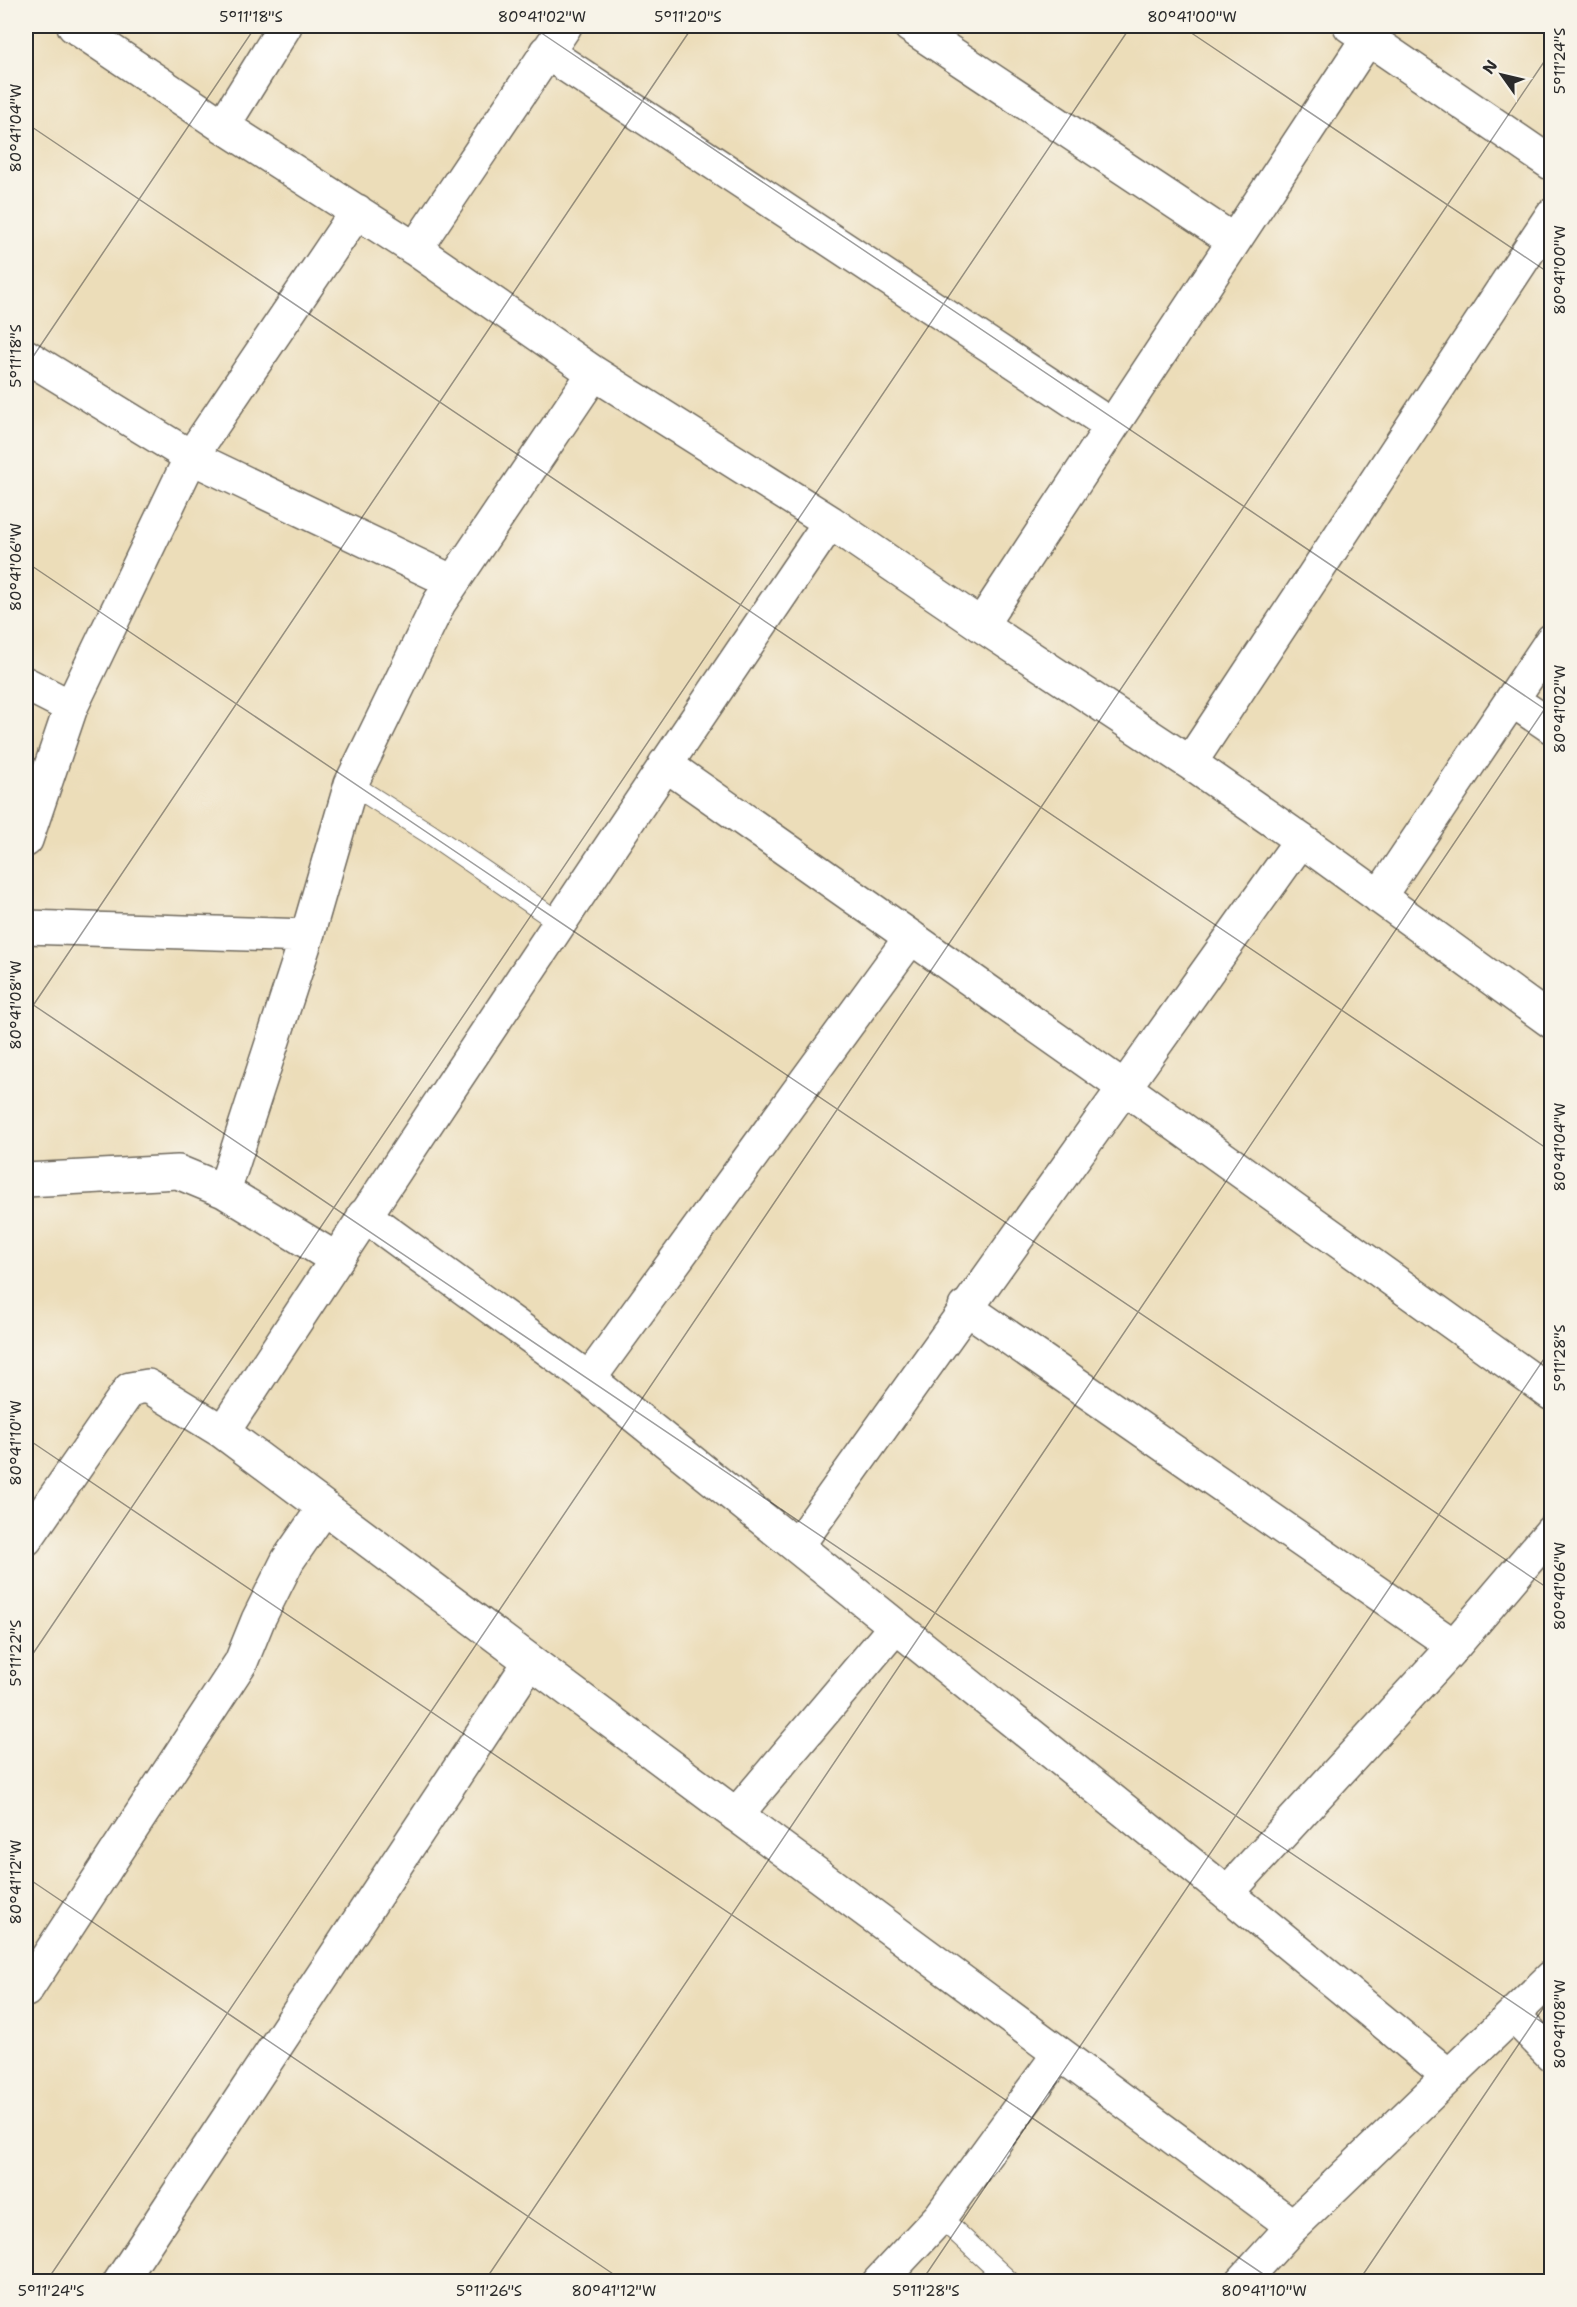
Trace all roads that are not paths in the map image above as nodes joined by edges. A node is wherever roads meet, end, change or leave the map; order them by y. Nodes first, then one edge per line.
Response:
1 (74, 26) edge
2 (285, 26) edge
3 (565, 26) edge
4 (910, 26) edge
5 (1358, 32) edge
6 (546, 52) junction
7 (224, 126) junction
8 (1551, 164) edge
9 (357, 211) junction
10 (1551, 215) edge
11 (1233, 242) junction
12 (415, 249) junction
13 (26, 356) edge
14 (594, 373) junction
15 (1112, 426) junction
16 (191, 457) junction
17 (830, 522) junction
18 (453, 582) junction
19 (981, 625) junction
20 (1551, 640) edge
21 (26, 684) edge
22 (1512, 700) junction
23 (71, 707) junction
24 (1551, 727) edge
25 (1190, 763) junction
26 (665, 764) junction
27 (351, 784) junction
28 (26, 840) edge
29 (1301, 840) junction
30 (1379, 897) junction
31 (560, 923) junction
32 (26, 927) edge
33 (307, 936) junction
34 (911, 937) junction
35 (1551, 1022) edge
36 (1125, 1088) junction
37 (26, 1180) edge
38 (224, 1191) junction
39 (364, 1215) junction
40 (336, 1259) junction
41 (965, 1307) junction
42 (589, 1378) junction
43 (1551, 1394) edge
44 (223, 1432) junction
45 (324, 1508) junction
46 (1551, 1531) edge
47 (26, 1539) edge
48 (796, 1546) junction
49 (896, 1626) junction
50 (1454, 1646) junction
51 (530, 1662) junction
52 (736, 1815) junction
53 (1227, 1893) junction
54 (1551, 1977) edge
55 (26, 1990) edge
56 (1513, 2014) junction
57 (1059, 2054) junction
58 (1551, 2055) edge
59 (1449, 2076) junction
60 (940, 2217) junction
61 (1293, 2226) junction
62 (120, 2282) edge
63 (879, 2282) edge
64 (1010, 2282) edge
65 (1242, 2282) edge

1 - 7 street
2 - 7 street
3 - 6 street
4 - 11 street
5 - 8 street
5 - 11 street
6 - 12 street
6 - 15 street
7 - 9 street
9 - 12 street
9 - 16 street
10 - 25 street
11 - 15 street
12 - 14 street
13 - 16 street
14 - 17 street
14 - 18 street
15 - 19 street
16 - 18 street
16 - 23 street
17 - 19 street
17 - 26 street
18 - 27 street
19 - 25 street
20 - 22 street
21 - 23 street
22 - 24 street
22 - 30 street
23 - 28 street
25 - 29 street
26 - 31 street
26 - 34 street
27 - 31 lane
27 - 33 street
29 - 30 street
29 - 36 street
30 - 35 street
31 - 39 street
32 - 33 street
33 - 38 street
34 - 36 street
34 - 42 street
36 - 41 street
36 - 43 street
37 - 38 street
38 - 40 street
39 - 40 street
39 - 42 street
40 - 44 street
41 - 48 street
41 - 50 street
42 - 48 street
44 - 45 street
44 - 47 street
45 - 51 street
45 - 55 street
46 - 50 street
48 - 49 street
49 - 52 street
49 - 53 street
50 - 53 street
51 - 52 street
51 - 62 street
52 - 57 street
53 - 59 street
54 - 56 street
56 - 58 street
56 - 59 street
57 - 60 street
57 - 61 street
59 - 61 street
60 - 63 street
60 - 64 lane
61 - 65 street

